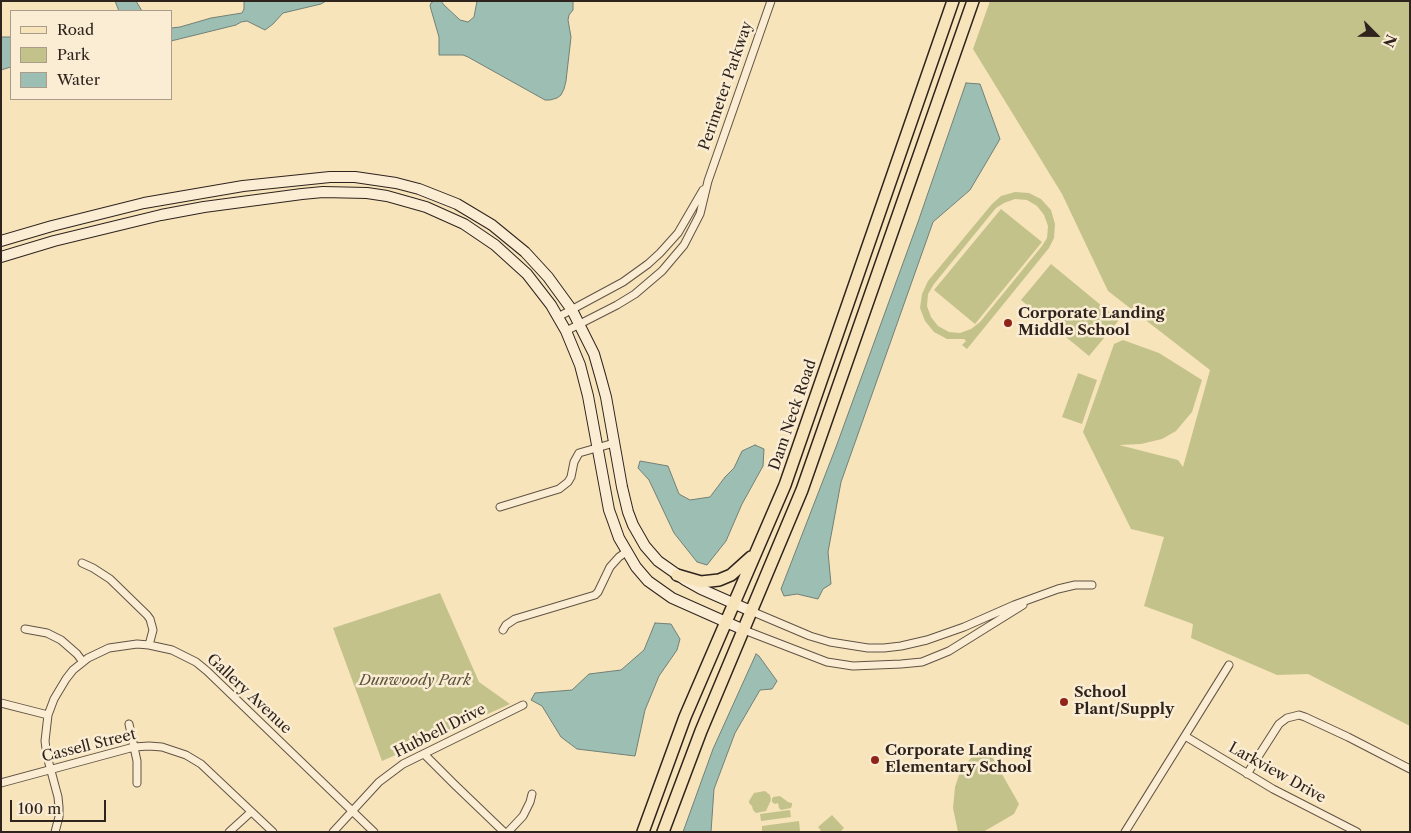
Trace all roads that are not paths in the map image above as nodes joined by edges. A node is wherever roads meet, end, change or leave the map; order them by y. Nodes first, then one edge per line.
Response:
1 (771, 1) edge
2 (953, 1) edge
3 (972, 1) edge
4 (708, 181) junction
5 (202, 193) junction
6 (204, 207) junction
7 (30, 232) junction
8 (1, 241) edge
9 (36, 246) junction
10 (1, 257) edge
11 (572, 310) junction
12 (558, 317) junction
13 (580, 325) junction
14 (566, 331) junction
15 (614, 444) junction
16 (598, 448) junction
17 (500, 507) dead end
18 (626, 552) junction
19 (755, 555) junction
20 (82, 563) dead end
21 (677, 574) junction
22 (1092, 585) dead end
23 (1039, 597) junction
24 (734, 604) junction
25 (751, 611) junction
26 (726, 622) junction
27 (25, 629) dead end
28 (504, 630) dead end
29 (744, 630) junction
30 (149, 644) junction
31 (83, 662) junction
32 (1229, 665) dead end
33 (1, 703) edge
34 (523, 705) dead end
35 (48, 715) junction
36 (129, 724) dead end
37 (1184, 736) junction
38 (134, 747) junction
39 (424, 754) junction
40 (1410, 769) edge
41 (50, 770) junction
42 (1247, 774) junction
43 (1, 783) edge
44 (137, 784) dead end
45 (532, 794) dead end
46 (352, 811) junction
47 (251, 812) junction
48 (55, 832) edge
49 (229, 832) edge
50 (273, 832) edge
51 (332, 832) edge
52 (374, 832) edge
53 (504, 832) edge
54 (508, 832) edge
55 (643, 832) edge
56 (663, 832) edge
57 (1124, 832) edge
58 (1358, 832) edge

1 - 4 street, Perimeter Parkway
2 - 19 main road, Dam Neck Road
3 - 25 main road
4 - 11 street, Perimeter Parkway
4 - 13 street, Perimeter Parkway
5 - 6 street
5 - 7 street
5 - 11 street
6 - 9 street
6 - 12 street
7 - 8 street
7 - 9 street
9 - 10 street
11 - 12 street, Perimeter Parkway
11 - 13 street
12 - 14 street
13 - 14 street, Perimeter Parkway
13 - 15 street
14 - 16 street
15 - 16 street
15 - 21 street
16 - 17 street
16 - 18 street
18 - 26 street
18 - 28 street
19 - 21 main road
19 - 24 main road, Dam Neck Road
20 - 30 street
21 - 24 street
22 - 23 street
23 - 25 street
23 - 29 street
24 - 25 street
24 - 26 main road, Dam Neck Road
25 - 29 main road
26 - 29 street
26 - 55 main road, Dam Neck Road
27 - 31 street
29 - 56 main road
30 - 31 street, Gallery Avenue
30 - 46 street, Gallery Avenue
31 - 35 street, Gallery Avenue
32 - 37 street
33 - 35 street
34 - 39 street, Hubbell Drive
35 - 41 street, Gallery Avenue
36 - 38 street
37 - 42 street, Larkview Drive
37 - 57 street
38 - 41 street, Cassell Street
38 - 44 street
38 - 47 street, Cassell Street
39 - 46 street, Hubbell Drive
39 - 53 street
40 - 42 street
41 - 43 street, Cassell Street
41 - 48 street, Gallery Avenue
42 - 58 street, Larkview Drive
45 - 54 street
46 - 51 street, Hubbell Drive
46 - 52 street, Gallery Avenue
47 - 49 street
47 - 50 street, Cassell Street

